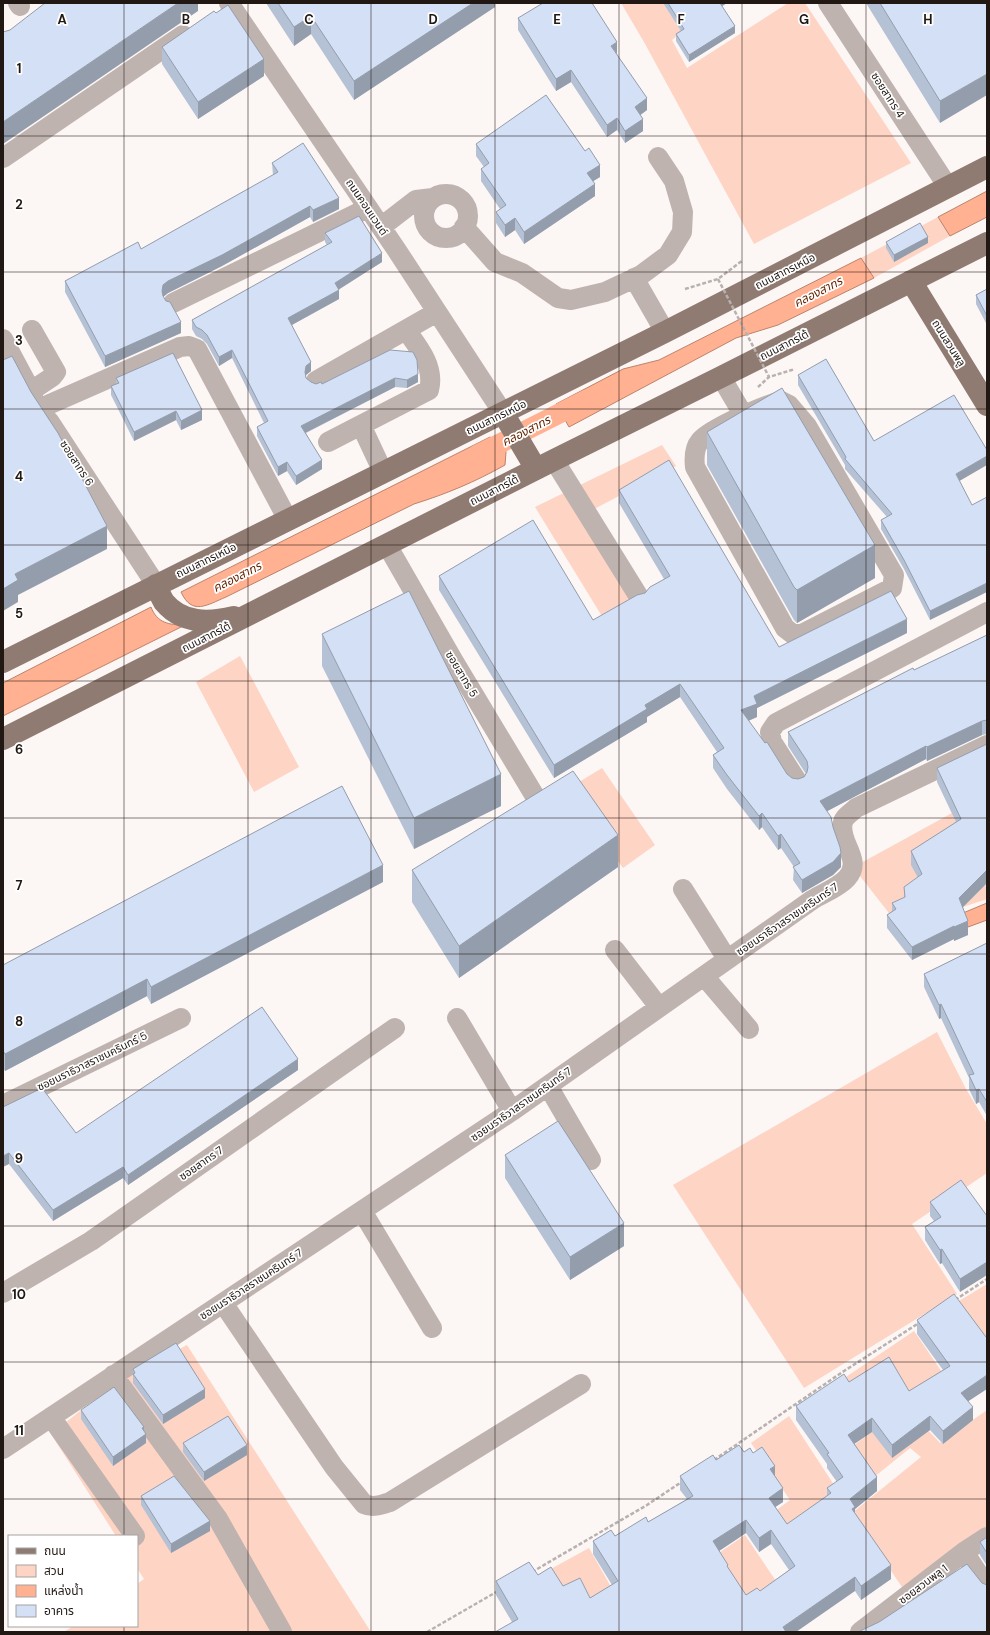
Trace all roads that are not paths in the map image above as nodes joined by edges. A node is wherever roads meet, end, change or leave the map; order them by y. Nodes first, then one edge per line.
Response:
1 (229, 3) edge
2 (828, 3) edge
3 (658, 157) dead end
4 (3, 158) edge
5 (987, 167) edge
6 (948, 187) junction
7 (433, 198) junction
8 (368, 208) junction
9 (381, 227) junction
10 (464, 227) junction
11 (987, 243) edge
12 (634, 278) junction
13 (911, 282) junction
14 (173, 303) dead end
15 (437, 312) junction
16 (32, 330) dead end
17 (406, 330) junction
18 (665, 332) junction
19 (3, 339) edge
20 (721, 378) junction
21 (316, 381) dead end
22 (31, 391) junction
23 (987, 405) edge
24 (41, 408) junction
25 (744, 416) junction
26 (507, 420) junction
27 (361, 425) junction
28 (328, 442) dead end
29 (538, 460) junction
30 (383, 472) junction
31 (288, 520) junction
32 (387, 545) junction
33 (156, 585) junction
34 (639, 596) edge
35 (258, 610) junction
36 (987, 612) edge
37 (3, 662) edge
38 (3, 739) edge
39 (987, 745) edge
40 (798, 781) edge
41 (539, 803) edge
42 (683, 889) dead end
43 (615, 950) dead end
44 (727, 959) junction
45 (704, 976) junction
46 (659, 1007) junction
47 (181, 1018) dead end
48 (457, 1018) dead end
49 (396, 1028) dead end
50 (749, 1028) dead end
51 (548, 1086) junction
52 (3, 1105) edge
53 (512, 1111) junction
54 (591, 1160) dead end
55 (362, 1211) junction
56 (3, 1293) edge
57 (223, 1303) junction
58 (432, 1328) dead end
59 (113, 1375) junction
60 (581, 1384) dead end
61 (51, 1417) junction
62 (3, 1449) edge
63 (135, 1535) edge
64 (987, 1537) edge
65 (964, 1552) junction
66 (987, 1587) edge
67 (282, 1632) edge
68 (860, 1632) edge

1 - 4 street
1 - 8 street, ถนนคอนแวนต์
2 - 6 street, ซอยสาทร 4
3 - 12 street
5 - 6 main road, ถนนสาทรเหนือ
6 - 18 main road, ถนนสาทรเหนือ
7 - 9 street
7 - 10 street
7 - 10 street
8 - 9 street, ถนนคอนแวนต์
8 - 14 street
9 - 15 street, ถนนคอนแวนต์
10 - 12 street
11 - 13 main road, ถนนสาทรใต้
12 - 18 street
13 - 20 main road, ถนนสาทรใต้
13 - 23 main road, ถนนสวนพลู
15 - 17 street
15 - 26 street, ถนนคอนแวนต์
16 - 22 street
17 - 21 street
17 - 27 street
18 - 26 main road, ถนนสาทรเหนือ
19 - 22 street, ซอยสาทร 6
20 - 25 street
20 - 29 main road, ถนนสาทรใต้
22 - 24 street, ซอยสาทร 6
24 - 31 street
24 - 33 street, ซอยสาทร 6
25 - 25 street
26 - 29 main road
26 - 30 main road, ถนนสาทรเหนือ
27 - 28 street
27 - 30 street
29 - 32 main road, ถนนสาทรใต้
29 - 34 street
30 - 31 main road, ถนนสาทรเหนือ
31 - 33 main road, ถนนสาทรเหนือ
32 - 35 main road, ถนนสาทรใต้
32 - 41 street, ซอยสาทร 5
33 - 35 main road
33 - 37 main road, ถนนสาทรเหนือ
35 - 38 main road, ถนนสาทรใต้
36 - 40 street
39 - 44 street, ซอยนราธิวาสราชนครินทร์ 7
42 - 44 street
43 - 46 street
44 - 45 street, ซอยนราธิวาสราชนครินทร์ 7
45 - 46 street, ซอยนราธิวาสราชนครินทร์ 7
45 - 50 street
46 - 51 street, ซอยนราธิวาสราชนครินทร์ 7
47 - 52 street, ซอยนราธิวาสราชนครินทร์ 5
48 - 53 street
49 - 56 street, ซอยสาทร 7
51 - 53 street, ซอยนราธิวาสราชนครินทร์ 7
51 - 54 street
53 - 55 street, ซอยนราธิวาสราชนครินทร์ 7
55 - 57 street, ซอยนราธิวาสราชนครินทร์ 7
55 - 58 street
57 - 59 street, ซอยนราธิวาสราชนครินทร์ 7
57 - 60 street
59 - 61 street, ซอยนราธิวาสราชนครินทร์ 7
59 - 67 street
61 - 62 street, ซอยนราธิวาสราชนครินทร์ 7
61 - 63 street
64 - 65 street, ซอยสวนพลู 1
65 - 66 street
65 - 68 street, ซอยสวนพลู 1

